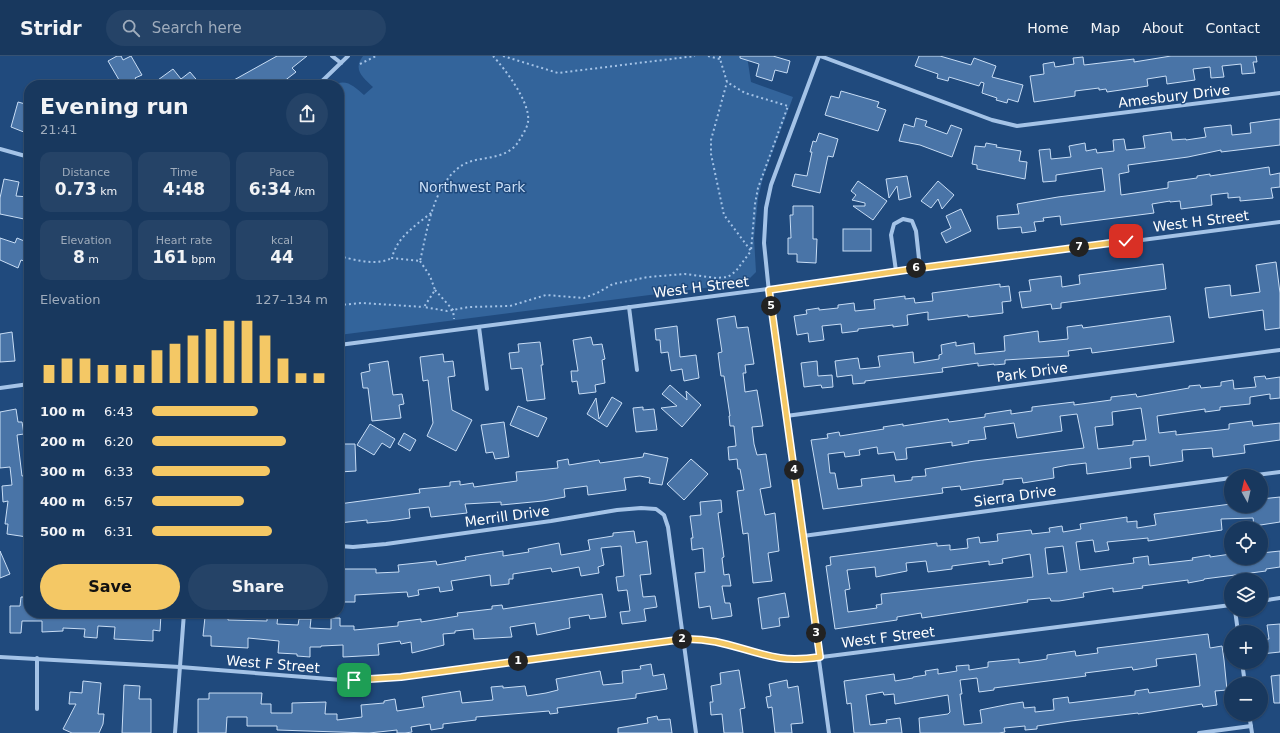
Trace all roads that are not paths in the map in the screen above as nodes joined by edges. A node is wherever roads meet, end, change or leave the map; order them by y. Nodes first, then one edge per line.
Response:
1 (332, 56) edge
2 (348, 56) edge
3 (819, 56) edge
4 (341, 63) junction
5 (323, 80) edge
6 (1280, 93) edge
7 (0, 149) edge
8 (24, 156) edge
9 (1280, 222) edge
10 (920, 268) junction
11 (896, 271) junction
12 (769, 290) junction
13 (629, 307) junction
14 (479, 327) junction
15 (344, 345) edge
16 (1280, 350) edge
17 (637, 370) dead end
18 (24, 385) edge
19 (0, 388) edge
20 (487, 389) dead end
21 (786, 416) junction
22 (1280, 472) edge
23 (1268, 474) edge
24 (1224, 479) edge
25 (803, 536) junction
26 (344, 546) edge
27 (1280, 598) edge
28 (1268, 600) edge
29 (1224, 606) edge
30 (184, 618) edge
31 (684, 639) junction
32 (0, 657) edge
33 (820, 657) junction
34 (37, 658) junction
35 (180, 667) junction
36 (37, 709) dead end
37 (1250, 721) edge
38 (1251, 726) junction
39 (175, 733) edge
40 (696, 733) edge
41 (830, 733) edge
42 (1199, 733) edge
43 (1252, 733) edge

1 - 4 street
2 - 4 street
3 - 6 street, Amesbury Drive
3 - 12 street
4 - 5 street
7 - 8 street
9 - 10 street, West H Street
10 - 11 street, West H Street
10 - 11 street
11 - 12 street, West H Street
12 - 13 street, West H Street
12 - 21 street
13 - 14 street, West H Street
13 - 17 street
14 - 15 street, West H Street
14 - 20 street
16 - 21 street, Park Drive
18 - 19 street
21 - 25 street
22 - 23 street
24 - 25 street, Sierra Drive
25 - 33 street
26 - 31 street, Merrill Drive
27 - 28 street
29 - 33 street, West F Street
30 - 35 street
31 - 33 street, West F Street
31 - 35 street, West F Street
31 - 40 street
32 - 34 street, West F Street
33 - 41 street
34 - 35 street, West F Street
34 - 36 street
35 - 39 street
37 - 38 street
38 - 42 street
38 - 43 street

